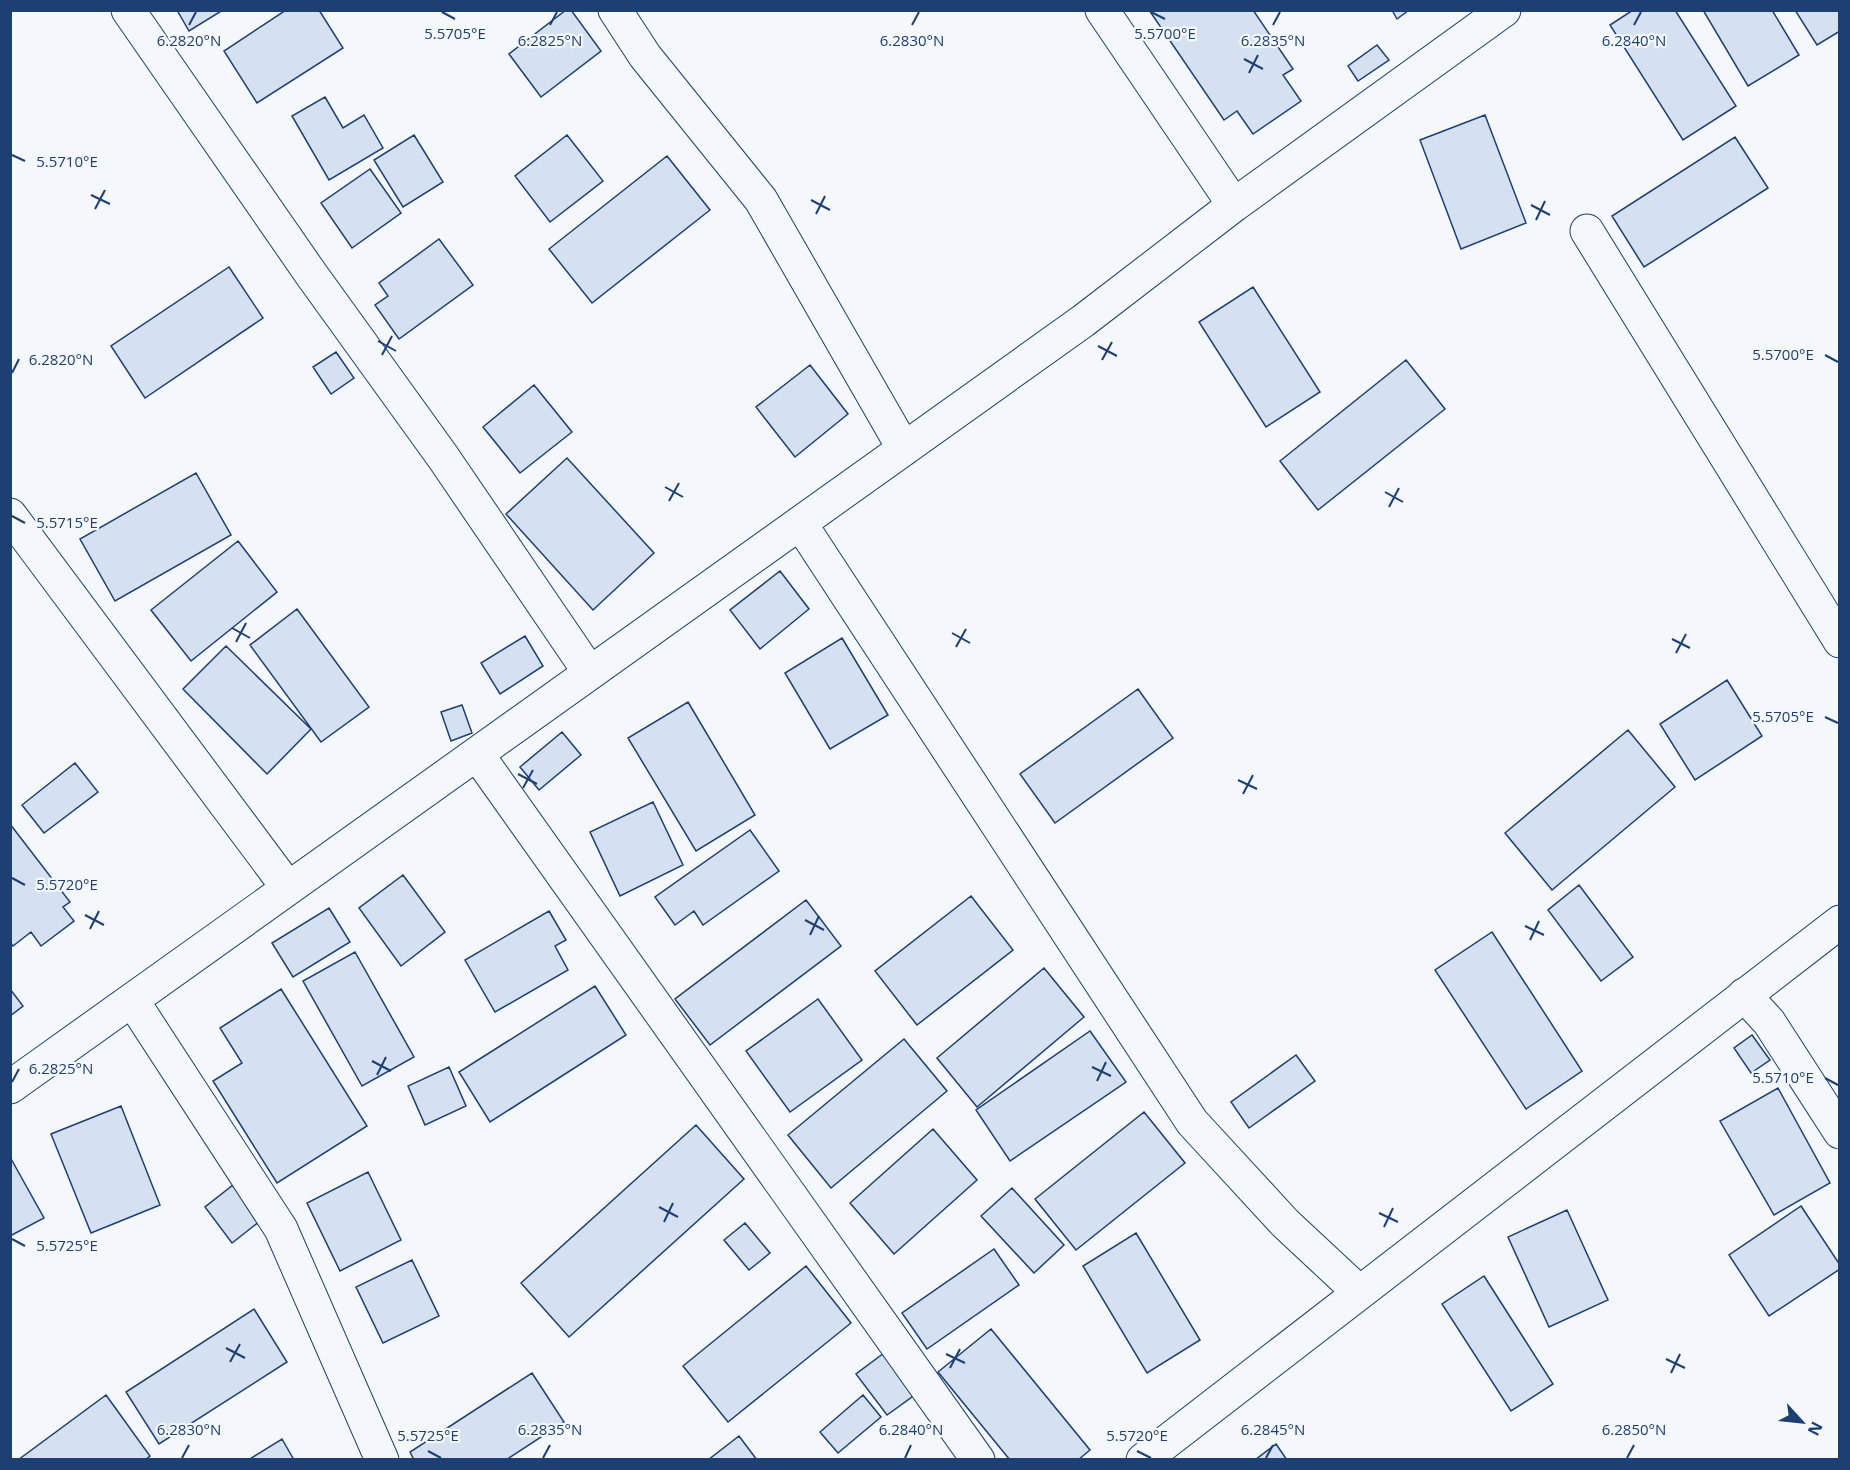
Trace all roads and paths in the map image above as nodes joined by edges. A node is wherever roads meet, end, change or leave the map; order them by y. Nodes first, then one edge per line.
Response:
1 (128, 10) edge
2 (615, 10) edge
3 (1102, 10) edge
4 (1504, 10) edge
5 (1234, 205) junction
6 (1587, 231) dead end
7 (904, 449) junction
8 (10, 515) edge
9 (800, 524) junction
10 (1839, 641) edge
11 (590, 674) junction
12 (477, 754) junction
13 (288, 888) junction
14 (1839, 922) edge
15 (1744, 995) junction
16 (132, 1000) junction
17 (10, 1087) edge
18 (1839, 1132) edge
19 (1359, 1292) junction
20 (382, 1460) edge
21 (978, 1460) edge
22 (1143, 1460) edge

1 - 11 street
2 - 7 street
3 - 5 street
4 - 5 street
5 - 7 street
6 - 10 street
7 - 9 street
8 - 13 street
9 - 11 street
9 - 19 street
11 - 12 street
12 - 13 street
12 - 21 street
13 - 16 street
14 - 15 street
15 - 18 street
15 - 19 street
16 - 17 street
16 - 20 street
19 - 22 street

